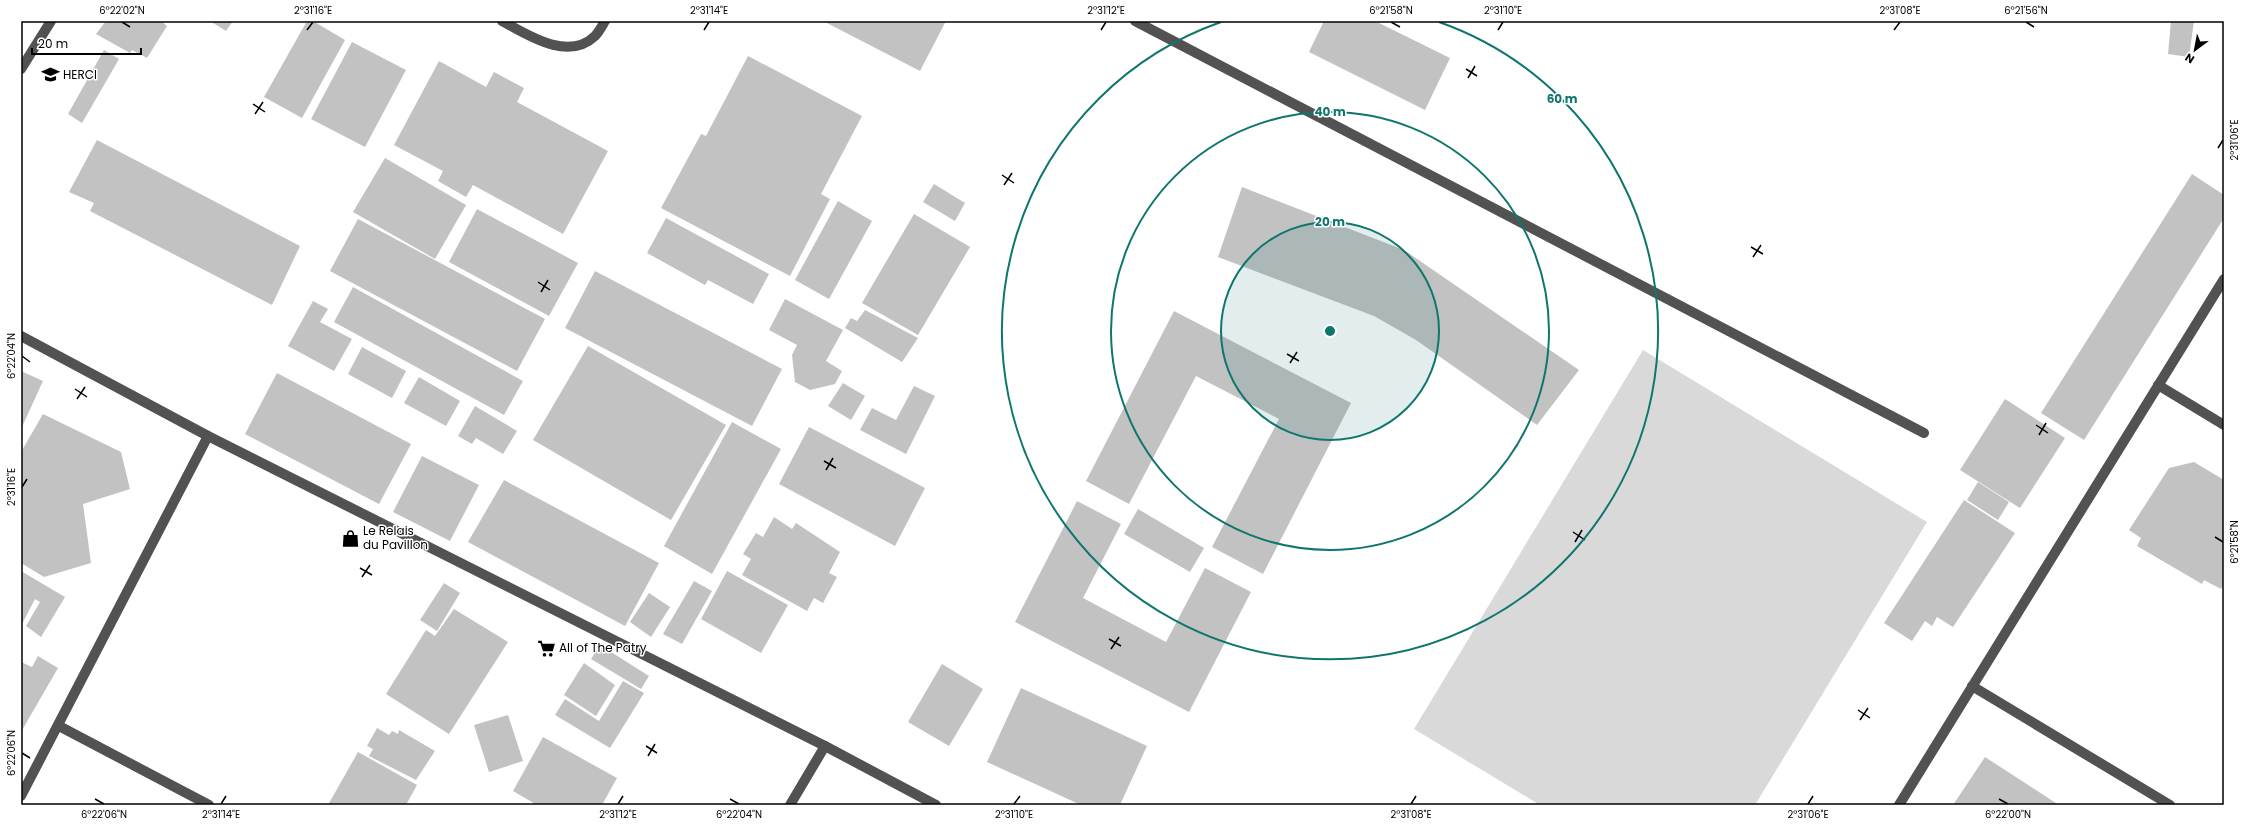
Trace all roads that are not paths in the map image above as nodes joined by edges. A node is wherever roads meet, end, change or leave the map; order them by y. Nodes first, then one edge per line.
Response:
1 (51, 21) edge
2 (502, 21) edge
3 (605, 21) edge
4 (1136, 21) edge
5 (21, 69) edge
6 (2224, 279) edge
7 (21, 336) edge
8 (2158, 385) junction
9 (2224, 425) edge
10 (1924, 433) dead end
11 (208, 436) junction
12 (1972, 686) junction
13 (59, 726) junction
14 (825, 746) junction
15 (21, 796) edge
16 (209, 805) edge
17 (790, 805) edge
18 (936, 805) edge
19 (1899, 805) edge
20 (2170, 805) edge

1 - 5 street
2 - 3 street
4 - 10 street
6 - 8 street
7 - 11 street
8 - 9 street
8 - 12 street
11 - 13 street
11 - 14 street
12 - 19 street
12 - 20 street
13 - 15 street
13 - 16 street
14 - 17 street
14 - 18 street

